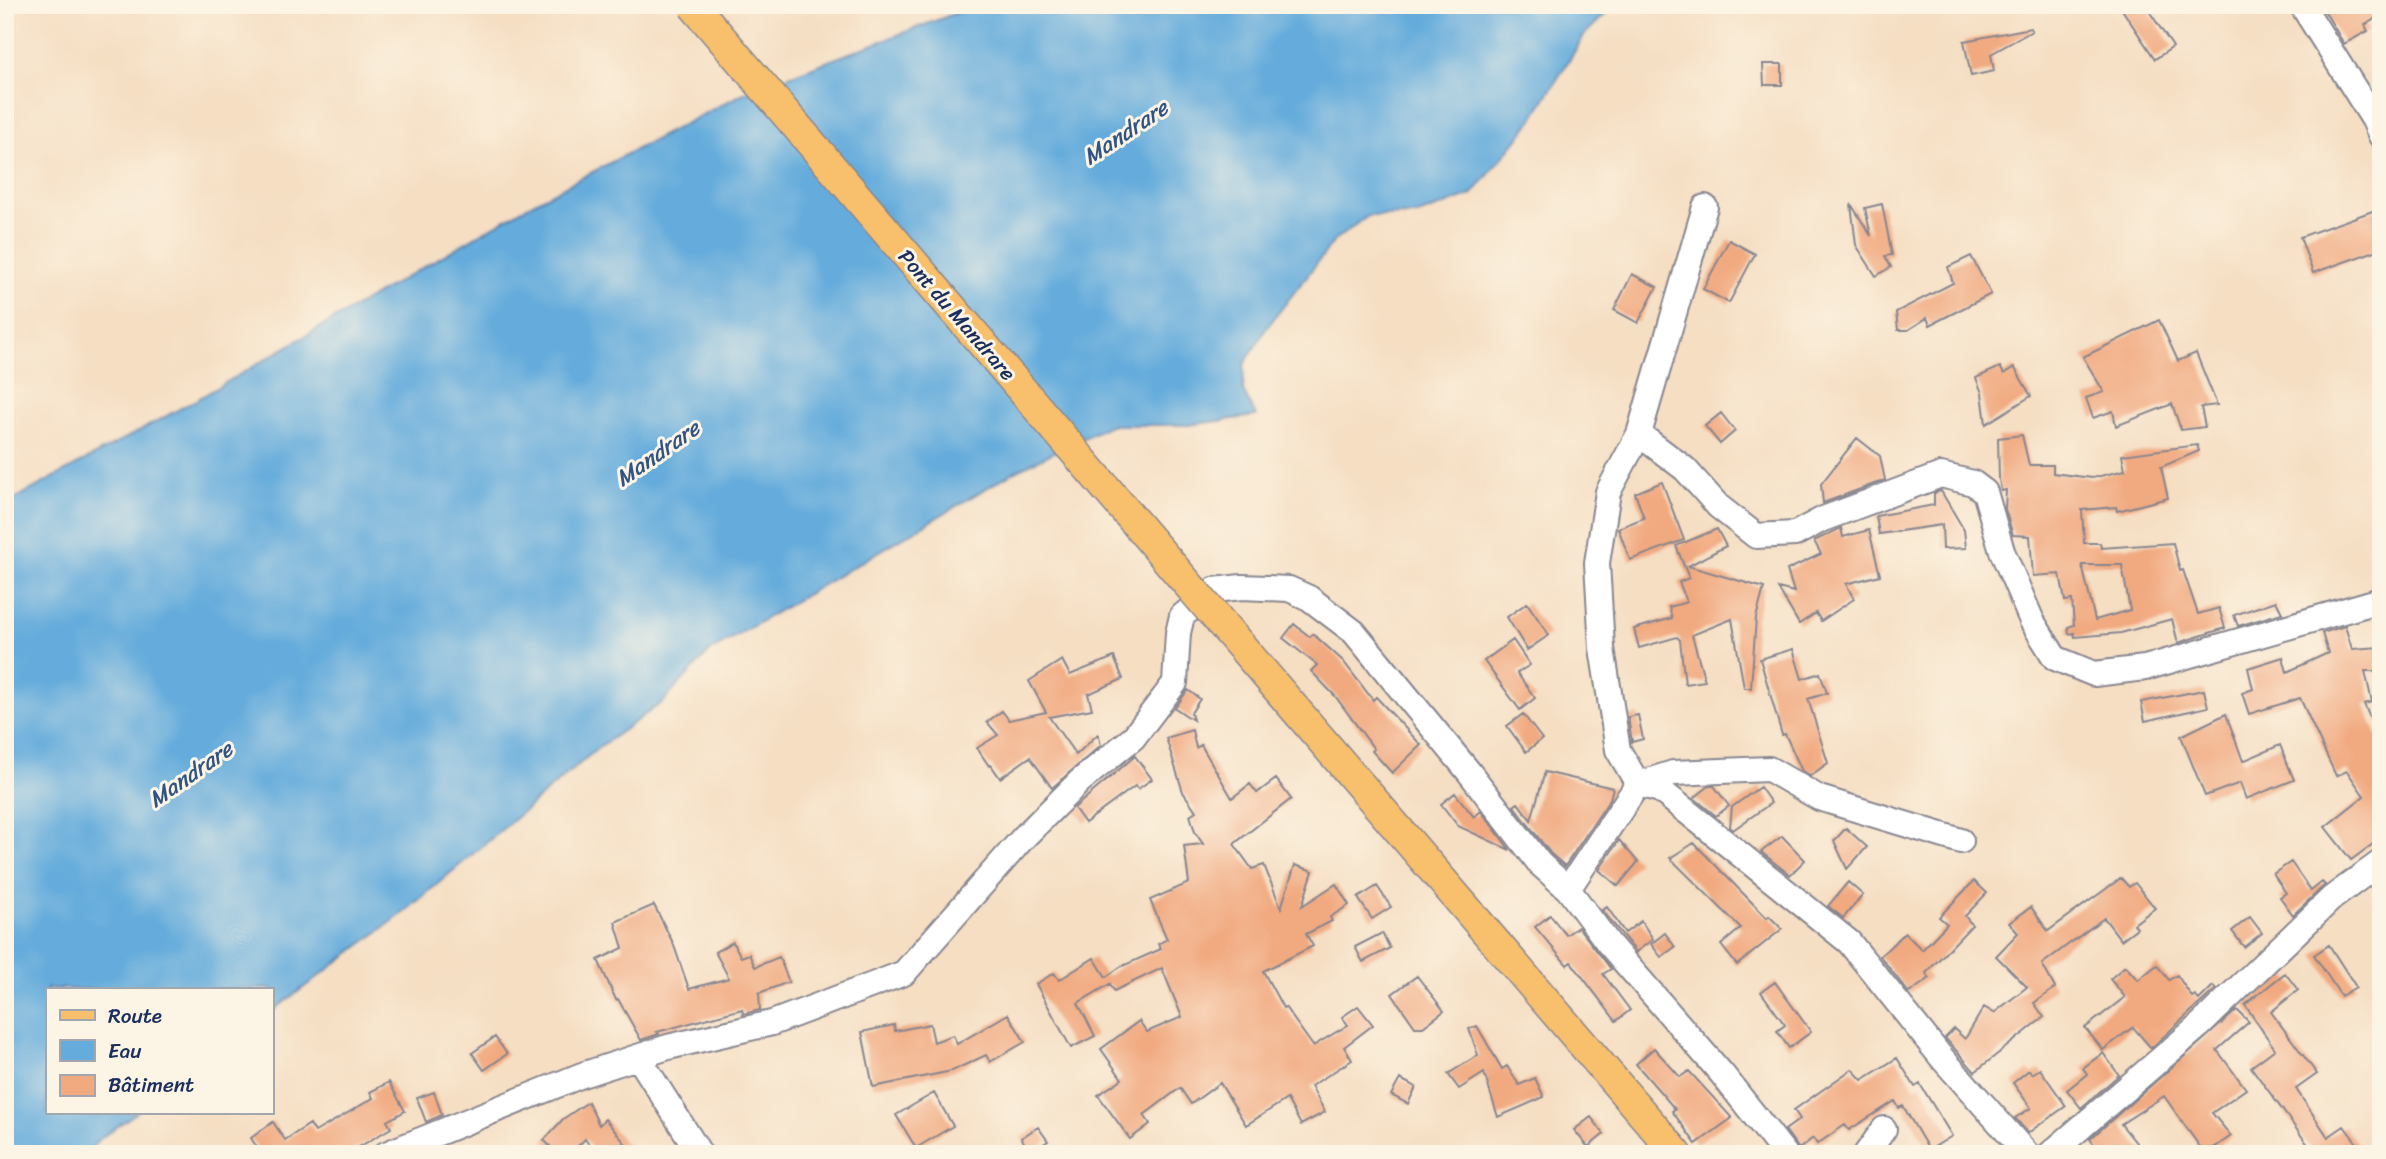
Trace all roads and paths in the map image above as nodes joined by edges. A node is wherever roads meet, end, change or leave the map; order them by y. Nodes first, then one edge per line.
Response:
1 (693, 5) edge
2 (2302, 5) edge
3 (2381, 136) edge
4 (1705, 207) dead end
5 (1639, 434) junction
6 (2381, 600) edge
7 (1638, 784) junction
8 (1961, 841) dead end
9 (2381, 862) edge
10 (1567, 889) junction
11 (639, 1058) junction
12 (1884, 1129) dead end
13 (386, 1154) edge
14 (700, 1154) edge
15 (1677, 1154) edge
16 (1785, 1154) edge
17 (1866, 1154) edge
18 (2027, 1154) edge
19 (2050, 1154) edge

1 - 15 main road, Pont du Mandrare, bridge
2 - 3 street
4 - 5 street
5 - 6 street
5 - 7 street
7 - 8 street
7 - 10 street
7 - 18 street
9 - 19 street
10 - 11 street
10 - 16 street
11 - 13 street
11 - 14 street
12 - 17 street

